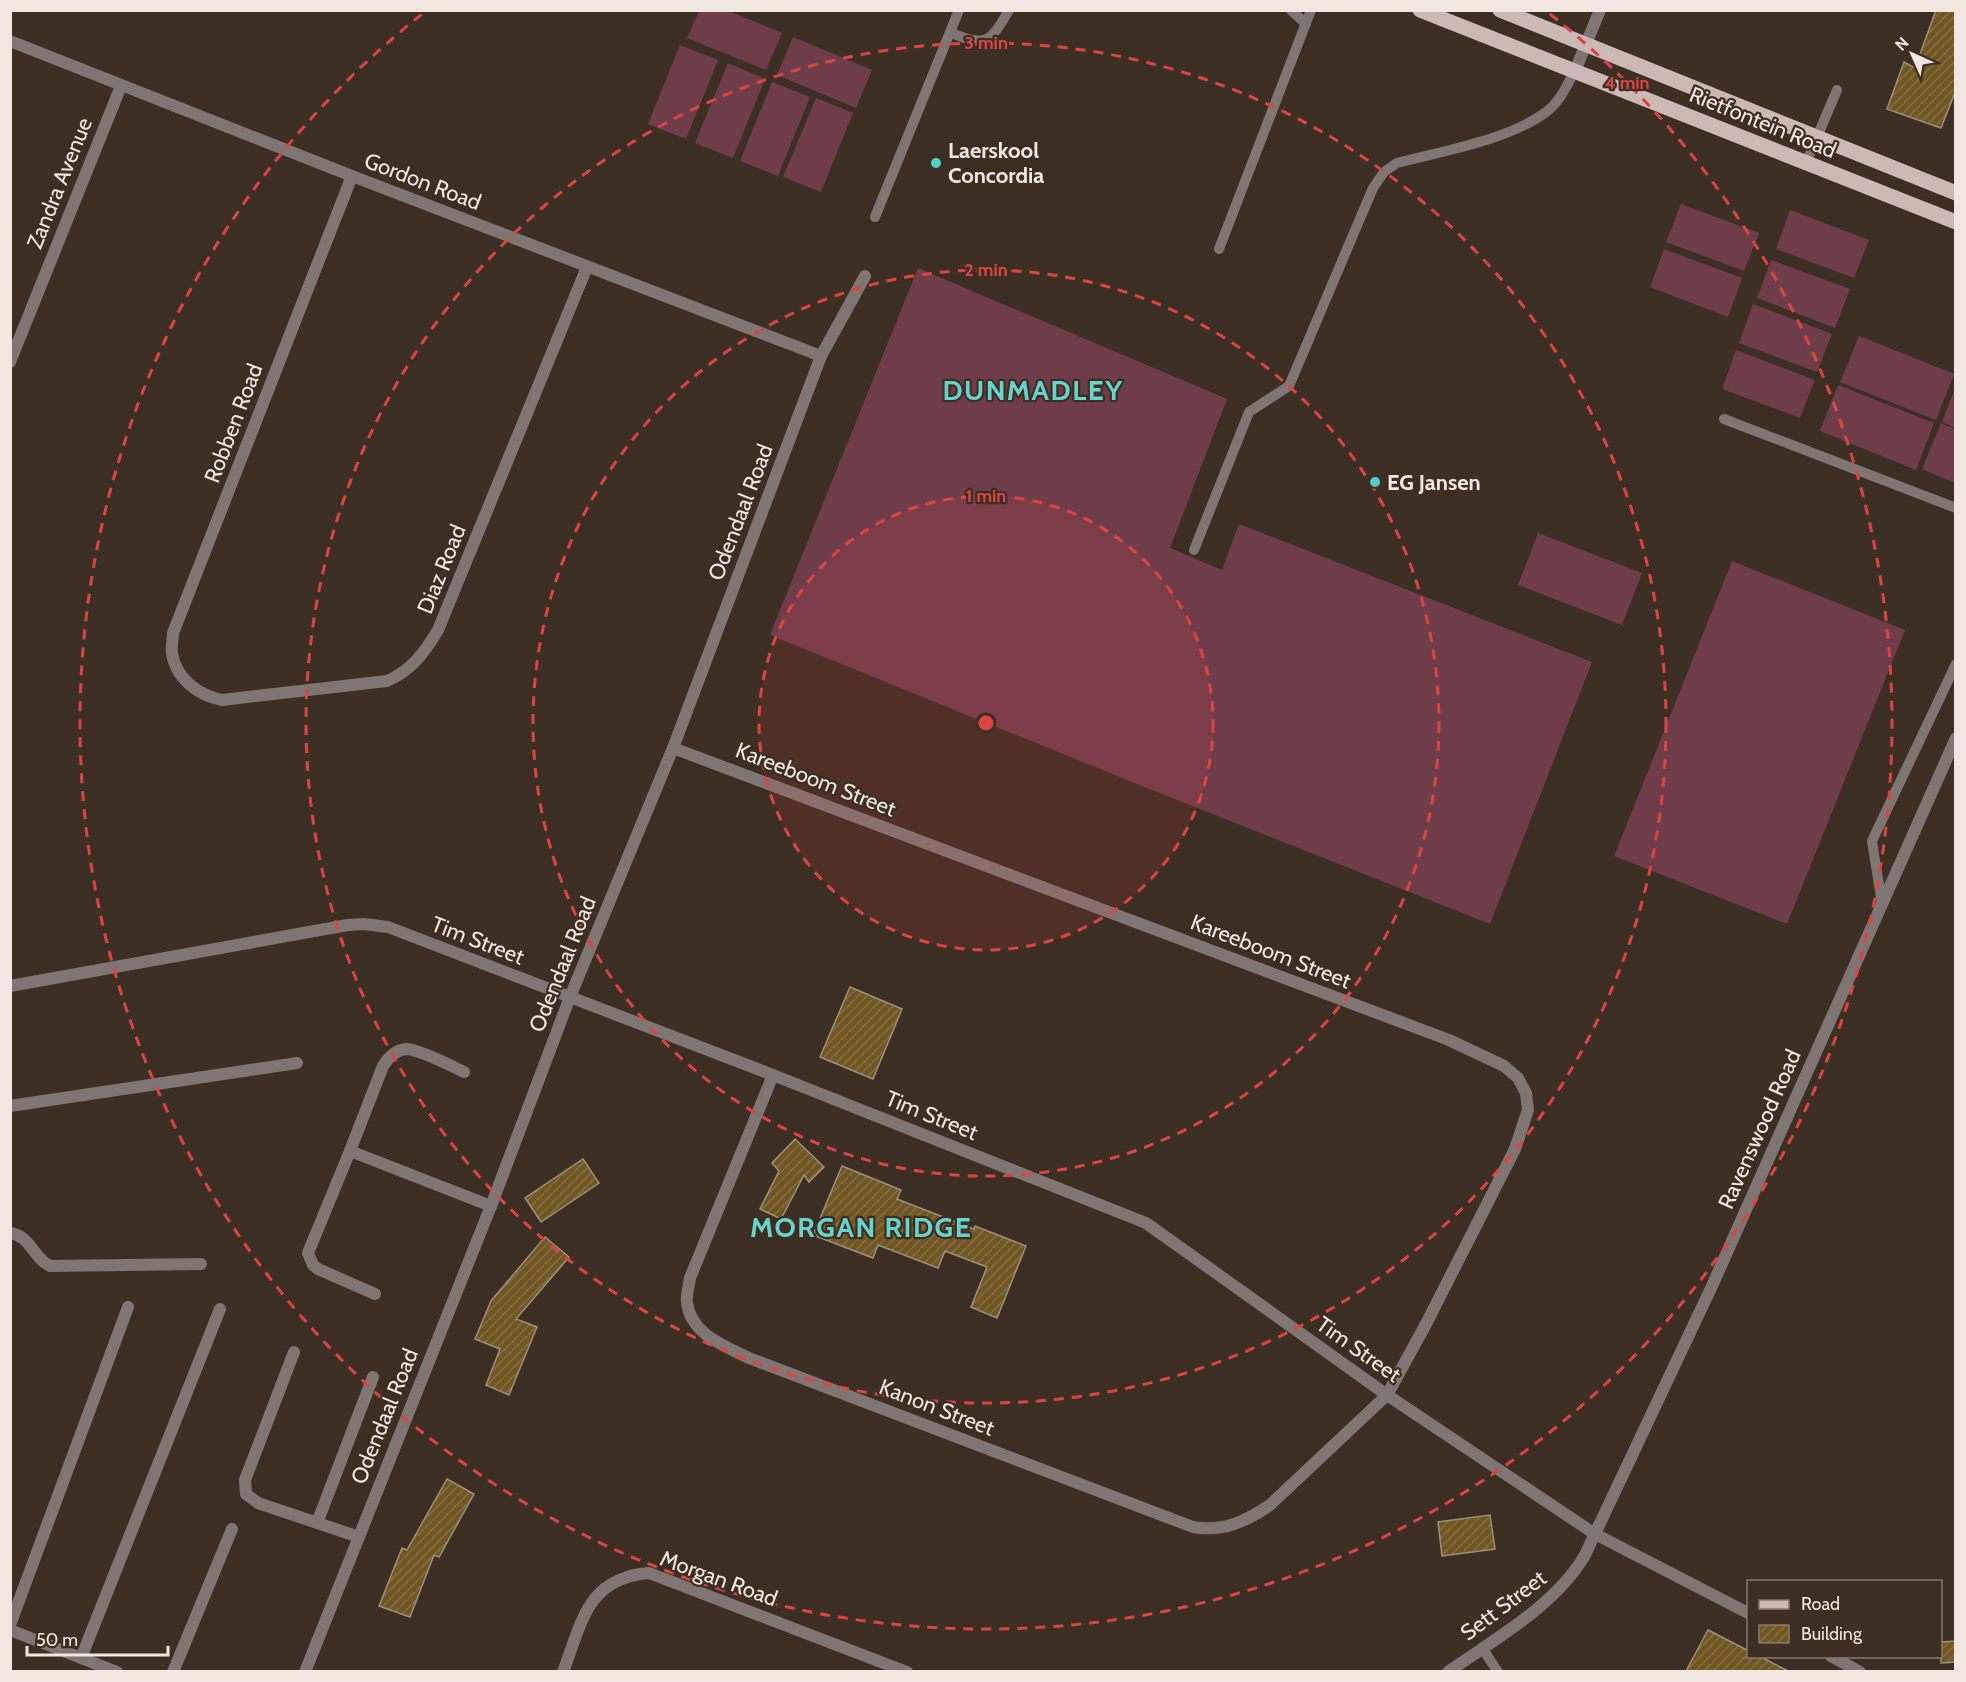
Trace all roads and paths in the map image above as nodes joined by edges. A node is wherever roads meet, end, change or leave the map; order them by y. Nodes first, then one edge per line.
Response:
1 (959, 10) edge
2 (1010, 10) edge
3 (1291, 10) edge
4 (1311, 10) edge
5 (1420, 10) edge
6 (1500, 10) edge
7 (1600, 10) edge
8 (1306, 24) junction
9 (950, 32) junction
10 (10, 41) edge
11 (1586, 44) junction
12 (1575, 71) junction
13 (121, 86) junction
14 (1837, 90) dead end
15 (1816, 137) junction
16 (1806, 163) junction
17 (352, 176) junction
18 (1956, 193) edge
19 (875, 217) dead end
20 (1956, 222) edge
21 (1219, 249) dead end
22 (586, 267) junction
23 (865, 276) dead end
24 (821, 356) junction
25 (10, 362) edge
26 (1724, 419) dead end
27 (1956, 508) edge
28 (1194, 550) dead end
29 (1956, 664) edge
30 (190, 685) joint
31 (1956, 738) edge
32 (673, 748) junction
33 (1882, 904) junction
34 (10, 986) edge
35 (570, 997) junction
36 (297, 1063) dead end
37 (464, 1072) dead end
38 (773, 1075) junction
39 (10, 1106) edge
40 (350, 1151) junction
41 (491, 1206) junction
42 (10, 1233) edge
43 (201, 1264) dead end
44 (375, 1294) dead end
45 (128, 1307) dead end
46 (220, 1309) dead end
47 (294, 1352) dead end
48 (373, 1377) dead end
49 (1387, 1395) junction
50 (317, 1523) junction
51 (232, 1529) dead end
52 (1595, 1534) junction
53 (359, 1537) junction
54 (1747, 1612) edge
55 (10, 1624) edge
56 (10, 1630) edge
57 (1482, 1648) junction
58 (81, 1658) junction
59 (1835, 1658) edge
60 (117, 1671) edge
61 (173, 1671) edge
62 (305, 1671) edge
63 (563, 1671) edge
64 (908, 1671) edge
65 (1448, 1671) edge
66 (1498, 1671) edge
67 (1860, 1671) edge

1 - 9 lane
2 - 9 lane
3 - 8 lane
4 - 8 lane
5 - 12 main road, Rietfontein Road
6 - 11 main road, Rietfontein Road
7 - 11 street
8 - 21 lane
9 - 19 lane
10 - 13 street, Gordon Road
11 - 12 street
11 - 15 main road, Rietfontein Road
12 - 16 main road, Rietfontein Road
12 - 28 lane
13 - 17 street, Gordon Road
13 - 25 street, Zandra Avenue
14 - 15 lane
15 - 16 lane
15 - 18 main road, Rietfontein Road
16 - 20 main road, Rietfontein Road
17 - 22 street, Gordon Road
17 - 30 street, Robben Road
22 - 24 street, Gordon Road
22 - 30 street, Diaz Road
23 - 24 street, Odendaal Road
24 - 32 street, Odendaal Road
26 - 27 lane
29 - 33 lane
31 - 33 street, Ravenswood Road
32 - 35 street, Odendaal Road
32 - 49 street, Kareeboom Street
33 - 52 street, Ravenswood Road
34 - 35 street, Tim Street
35 - 38 street, Tim Street
35 - 41 street, Odendaal Road
36 - 39 street
37 - 40 street
38 - 49 street, Tim Street
38 - 49 street, Kanon Street
40 - 41 street
40 - 44 street
41 - 53 street, Odendaal Road
42 - 43 street
45 - 55 street
46 - 58 street
47 - 50 street
48 - 50 street
49 - 52 street, Tim Street
50 - 53 street
51 - 61 street
52 - 54 street, Tim Street
52 - 57 street, Sett Street
53 - 62 street, Odendaal Road
56 - 58 street
57 - 65 street, Sett Street
57 - 66 lane
58 - 60 street
59 - 67 street
63 - 64 street, Morgan Road

